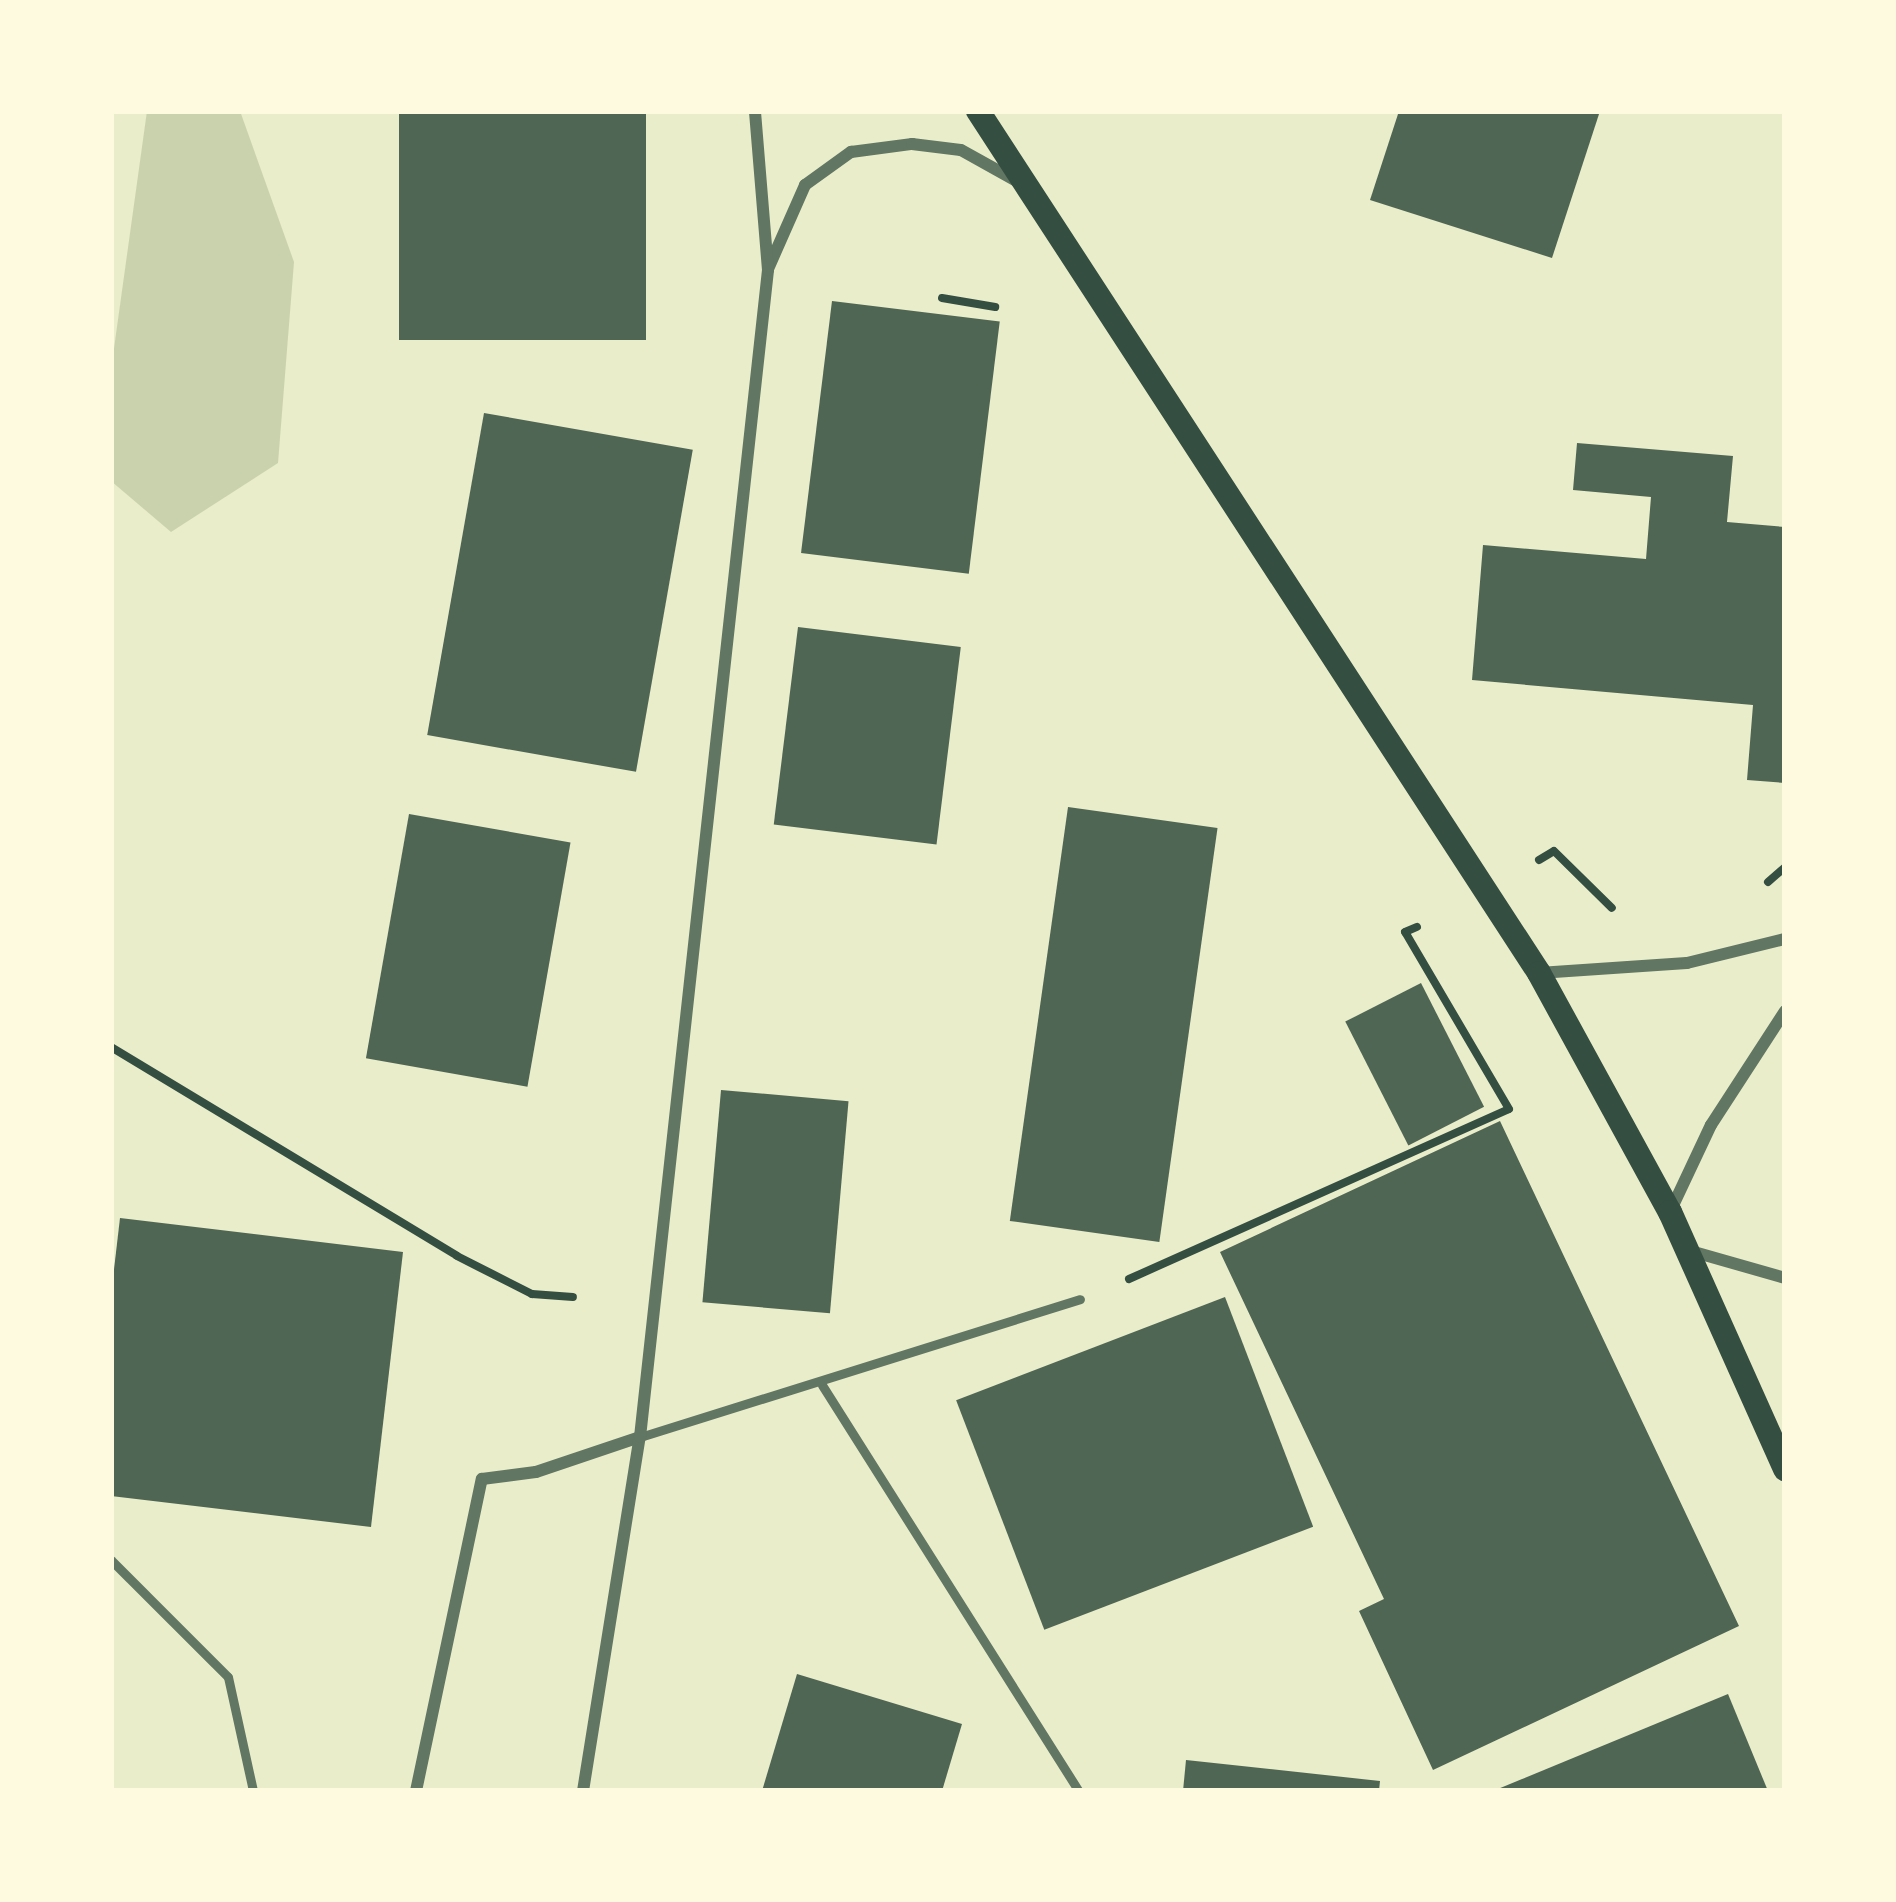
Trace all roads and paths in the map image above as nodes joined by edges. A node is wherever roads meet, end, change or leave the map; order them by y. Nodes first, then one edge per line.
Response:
1 (755, 111) edge
2 (978, 111) edge
3 (1027, 186) junction
4 (768, 270) junction
5 (942, 298) dead end
6 (995, 308) dead end
7 (1532, 864) dead end
8 (1785, 867) edge
9 (1763, 887) dead end
10 (1624, 916) dead end
11 (1417, 927) dead end
12 (1785, 938) edge
13 (1539, 974) junction
14 (1785, 1011) edge
15 (111, 1046) edge
16 (1670, 1212) junction
17 (1686, 1250) junction
18 (1785, 1278) edge
19 (573, 1297) dead end
20 (1080, 1299) joint
21 (822, 1385) junction
22 (640, 1437) junction
23 (1785, 1469) edge
24 (111, 1560) edge
25 (1078, 1790) edge
26 (253, 1791) edge
27 (416, 1791) edge
28 (583, 1791) edge

1 - 4 street
2 - 3 main road
3 - 4 street
3 - 13 main road
4 - 22 street
5 - 6 path
7 - 10 path
8 - 9 path
11 - 20 path
12 - 13 street
13 - 16 main road
14 - 16 street
15 - 19 path
16 - 17 main road
17 - 18 street
17 - 23 main road
20 - 21 lane
21 - 22 lane
21 - 25 lane
22 - 27 street
22 - 28 street
24 - 26 lane

